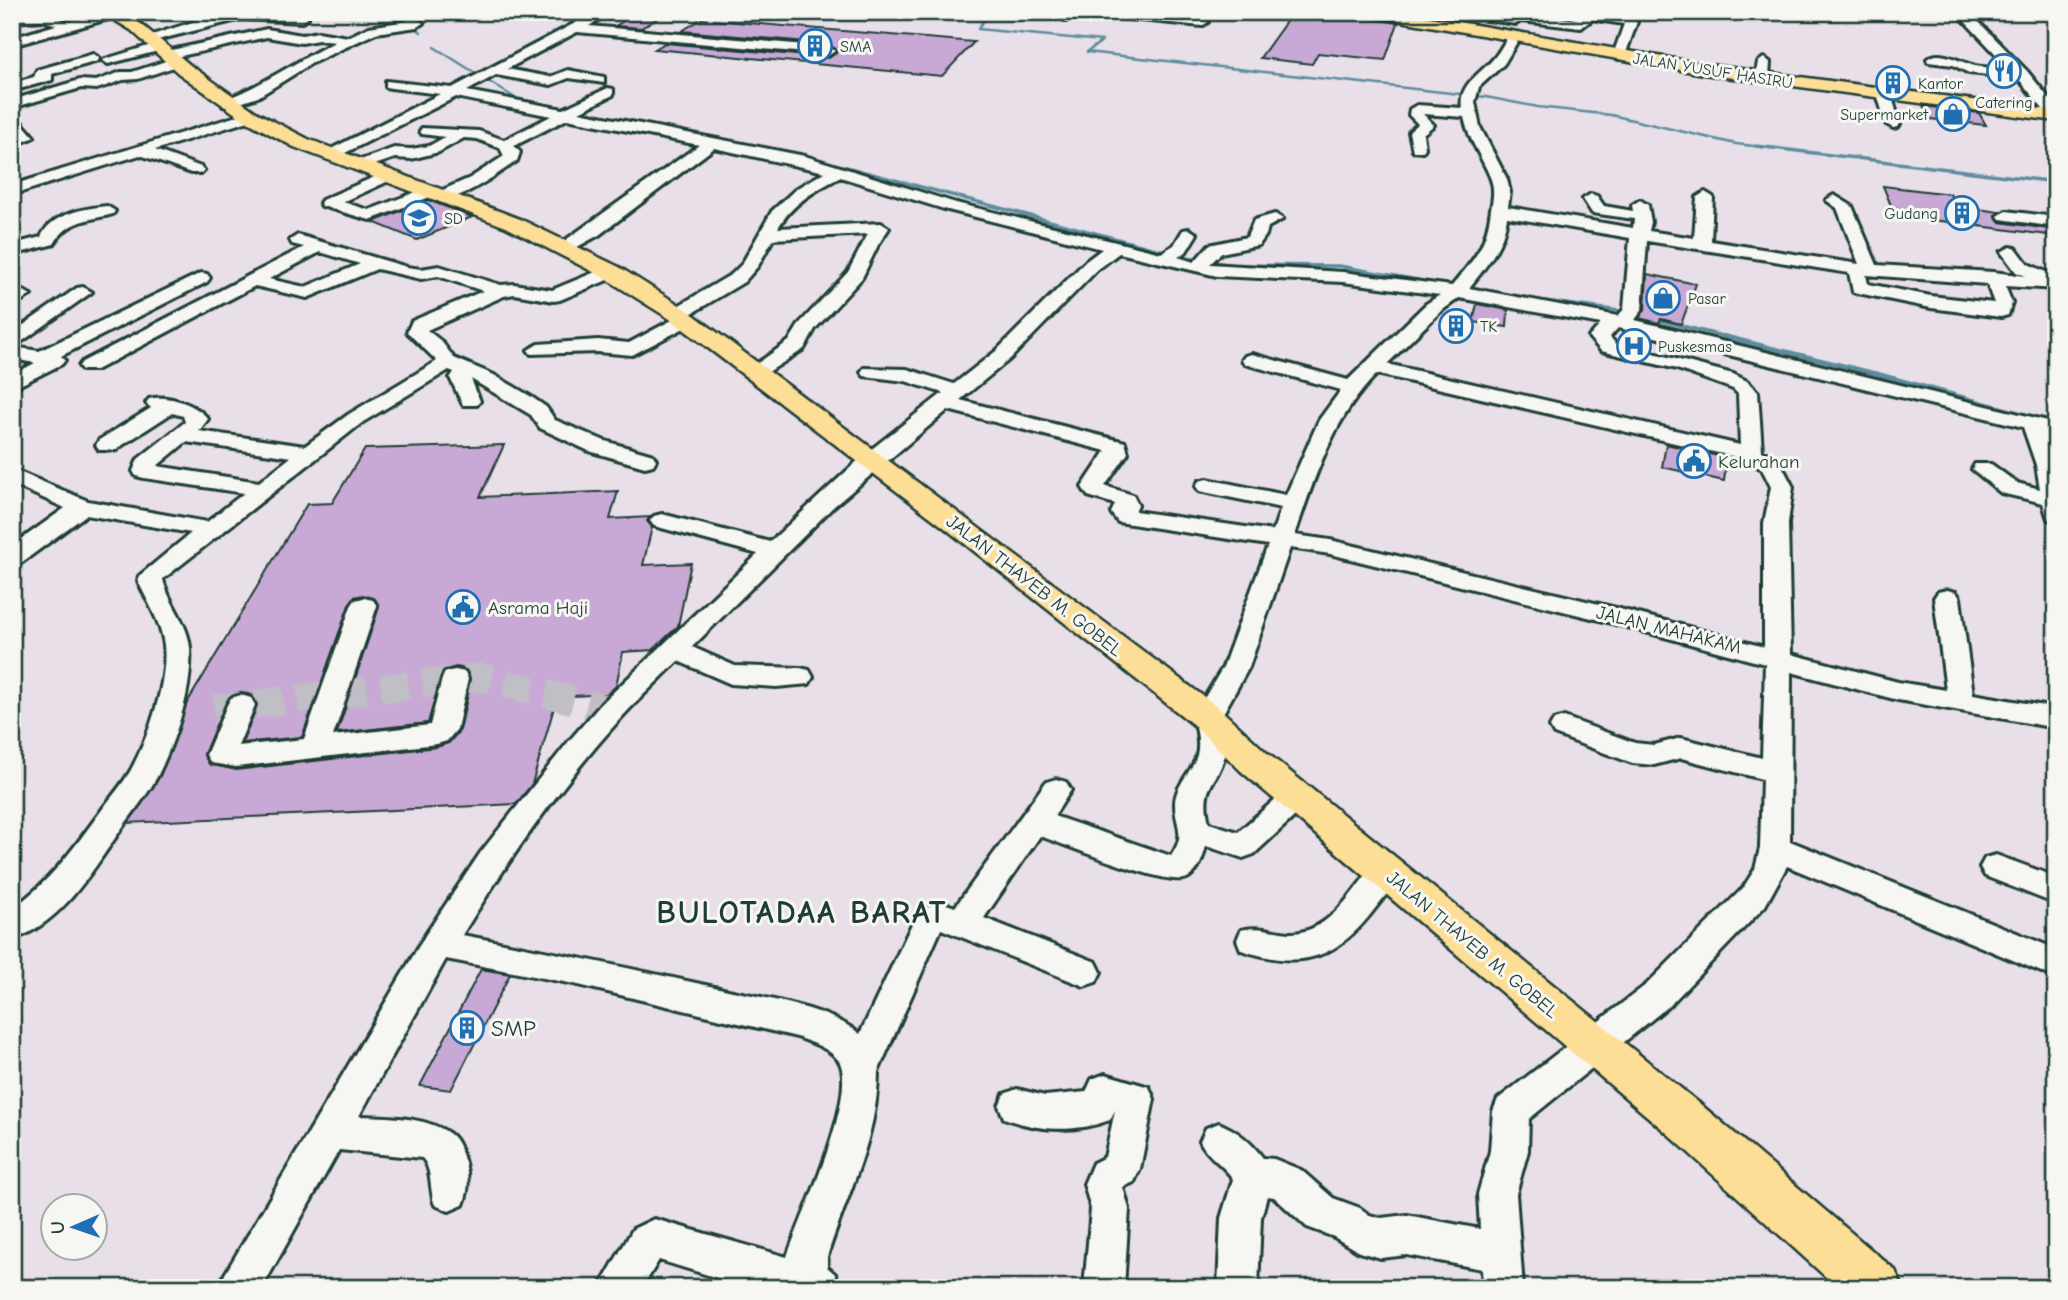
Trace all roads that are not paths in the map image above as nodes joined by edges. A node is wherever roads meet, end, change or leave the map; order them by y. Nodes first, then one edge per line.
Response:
1 (606, 12) edge
2 (1373, 12) edge
3 (1458, 12) edge
4 (1559, 12) edge
5 (1601, 12) edge
6 (1962, 12) edge
7 (13, 15) edge
8 (1106, 15) edge
9 (302, 18) dead end
10 (1202, 22) dead end
11 (413, 23) edge
12 (1515, 24) edge
13 (1584, 24) junction
14 (66, 26) junction
15 (575, 28) junction
16 (1632, 32) junction
17 (139, 33) edge
18 (351, 41) junction
19 (12, 42) edge
20 (829, 51) dead end
21 (1619, 55) junction
22 (1933, 60) dead end
23 (486, 74) junction
24 (2022, 74) junction
25 (604, 83) junction
26 (12, 88) edge
27 (570, 90) dead end
28 (453, 92) junction
29 (1884, 94) junction
30 (436, 102) junction
31 (229, 103) junction
32 (12, 104) edge
33 (571, 112) junction
34 (1468, 113) junction
35 (250, 116) junction
36 (2056, 116) edge
37 (12, 120) edge
38 (1894, 124) dead end
39 (427, 131) dead end
40 (461, 134) junction
41 (12, 143) edge
42 (710, 144) junction
43 (1418, 149) dead end
44 (140, 150) junction
45 (515, 153) junction
46 (332, 154) junction
47 (360, 165) junction
48 (196, 170) dead end
49 (839, 171) junction
50 (388, 176) junction
51 (12, 190) edge
52 (437, 194) junction
53 (1705, 197) dead end
54 (1591, 199) dead end
55 (1834, 200) dead end
56 (107, 211) dead end
57 (1500, 211) junction
58 (2007, 216) dead end
59 (1275, 219) dead end
60 (1640, 219) junction
61 (2056, 222) edge
62 (765, 234) junction
63 (1189, 234) dead end
64 (1702, 244) junction
65 (15, 246) edge
66 (566, 247) junction
67 (1115, 248) junction
68 (2010, 252) dead end
69 (1169, 256) junction
70 (1201, 262) junction
71 (377, 263) junction
72 (1864, 271) junction
73 (611, 272) junction
74 (1993, 277) junction
75 (201, 278) dead end
76 (256, 281) junction
77 (2055, 284) edge
78 (1458, 289) junction
79 (500, 290) junction
80 (83, 292) dead end
81 (681, 317) junction
82 (1625, 317) junction
83 (12, 342) edge
84 (538, 349) dead end
85 (12, 353) edge
86 (48, 359) junction
87 (1252, 360) dead end
88 (89, 366) junction
89 (457, 366) junction
90 (1374, 367) junction
91 (113, 371) dead end
92 (755, 372) junction
93 (871, 372) dead end
94 (12, 383) edge
95 (1353, 387) junction
96 (949, 397) junction
97 (470, 401) dead end
98 (2032, 423) junction
99 (2056, 429) edge
100 (182, 435) junction
101 (107, 445) dead end
102 (312, 454) junction
103 (1751, 454) junction
104 (645, 460) dead end
105 (872, 460) junction
106 (1983, 469) dead end
107 (12, 476) edge
108 (1207, 486) dead end
109 (266, 490) junction
110 (1294, 504) junction
111 (82, 507) junction
112 (2055, 507) edge
113 (662, 521) dead end
114 (214, 530) junction
115 (1281, 538) junction
116 (16, 550) edge
117 (775, 551) junction
118 (1947, 598) dead end
119 (364, 606) dead end
120 (674, 649) junction
121 (1776, 656) junction
122 (800, 677) dead end
123 (455, 679) dead end
124 (1961, 703) junction
125 (241, 705) dead end
126 (1207, 717) junction
127 (2056, 718) edge
128 (1564, 727) dead end
129 (315, 748) junction
130 (1776, 772) junction
131 (1056, 790) dead end
132 (1297, 797) junction
133 (1033, 821) junction
134 (1196, 831) junction
135 (1775, 848) junction
136 (1997, 867) dead end
137 (1387, 871) junction
138 (2056, 891) edge
139 (962, 923) junction
140 (12, 927) edge
141 (1253, 940) dead end
142 (438, 944) junction
143 (2056, 964) edge
144 (1084, 972) dead end
145 (1592, 1044) junction
146 (862, 1069) junction
147 (1017, 1106) dead end
148 (330, 1132) junction
149 (1219, 1142) dead end
150 (1253, 1176) junction
151 (449, 1192) dead end
152 (1502, 1270) edge
153 (814, 1283) edge
154 (239, 1288) edge
155 (619, 1288) edge
156 (1104, 1288) edge
157 (1238, 1288) edge
158 (1877, 1288) edge

1 - 15 street
2 - 12 main road, JALAN YUSUF HASIRU
3 - 12 street
4 - 13 street
5 - 16 street
6 - 24 street
7 - 14 street
8 - 10 street
9 - 17 street
11 - 18 street
12 - 13 street
12 - 21 main road, JALAN YUSUF HASIRU
12 - 34 street
13 - 16 street
14 - 17 street
14 - 19 street
15 - 20 street
15 - 23 street
16 - 21 street
17 - 18 street
17 - 26 street
17 - 31 main road, JALAN THAYEB M. GOBEL
17 - 32 street
18 - 31 street
21 - 29 main road, JALAN YUSUF HASIRU
22 - 24 street
23 - 25 street
23 - 28 street
24 - 36 street
25 - 27 street
25 - 33 street
28 - 30 street
28 - 30 street
28 - 33 street
29 - 36 main road, JALAN YUSUF HASIRU
29 - 38 street
30 - 46 street
31 - 35 main road, JALAN THAYEB M. GOBEL
33 - 42 street
33 - 45 street
34 - 43 street
34 - 57 street
35 - 44 street
35 - 46 main road, JALAN THAYEB M. GOBEL
37 - 41 street
39 - 40 street
40 - 45 street
40 - 47 street
42 - 49 street
42 - 66 street
44 - 48 street
44 - 51 street
45 - 52 street
46 - 47 main road, JALAN THAYEB M. GOBEL
47 - 50 main road, JALAN THAYEB M. GOBEL
49 - 62 street
49 - 67 street
50 - 52 main road, JALAN THAYEB M. GOBEL
50 - 52 street
52 - 66 main road, JALAN THAYEB M. GOBEL
53 - 64 street
54 - 60 street
55 - 72 street
56 - 65 street
57 - 60 street
57 - 78 street
58 - 61 street
59 - 70 street
60 - 64 street
60 - 82 street
62 - 81 street
62 - 92 street
63 - 69 street
64 - 72 street
66 - 73 main road, JALAN THAYEB M. GOBEL
67 - 69 street
67 - 96 street
68 - 77 street
69 - 70 street
70 - 78 street
71 - 76 street
71 - 76 street
71 - 79 street
72 - 74 street
72 - 74 street
73 - 79 street
73 - 81 main road, JALAN THAYEB M. GOBEL
74 - 77 street
75 - 86 street
76 - 88 street
78 - 82 street
78 - 90 street
79 - 89 street
80 - 83 street
81 - 84 street
81 - 92 main road, JALAN THAYEB M. GOBEL
82 - 98 street
82 - 103 street
85 - 86 street
86 - 88 street
86 - 94 street
87 - 95 street
88 - 91 street
89 - 97 street
89 - 102 street
89 - 104 street
90 - 95 street
90 - 103 street
92 - 105 main road, JALAN THAYEB M. GOBEL
93 - 96 street
95 - 110 street
96 - 105 street
96 - 115 street, JALAN MAHAKAM
98 - 99 street
98 - 112 street
100 - 101 street
100 - 102 street
100 - 109 street
102 - 109 street
103 - 121 street
105 - 117 street
105 - 126 main road, JALAN THAYEB M. GOBEL
106 - 112 street
107 - 111 street
108 - 110 street
109 - 114 street
110 - 115 street
111 - 114 street
111 - 116 street
113 - 117 street
114 - 140 street
115 - 121 street, JALAN MAHAKAM
115 - 126 street
117 - 120 street
118 - 124 street
119 - 129 street
120 - 122 street
120 - 142 street
121 - 124 street, JALAN MAHAKAM
121 - 130 street
123 - 129 street
124 - 127 street, JALAN MAHAKAM
125 - 129 street
126 - 132 main road, JALAN THAYEB M. GOBEL
126 - 134 street
128 - 130 street
130 - 135 street
131 - 133 street
132 - 134 street
132 - 137 main road, JALAN THAYEB M. GOBEL
133 - 134 street
133 - 139 street
135 - 143 street
135 - 145 street
136 - 138 street
137 - 141 street
137 - 145 main road, JALAN THAYEB M. GOBEL
139 - 144 street
139 - 146 street
142 - 146 street
142 - 148 street
145 - 152 street
145 - 158 main road, JALAN THAYEB M. GOBEL
146 - 153 street
147 - 156 street
148 - 151 street
148 - 154 street
149 - 150 street
150 - 152 street
150 - 157 street
153 - 155 street

